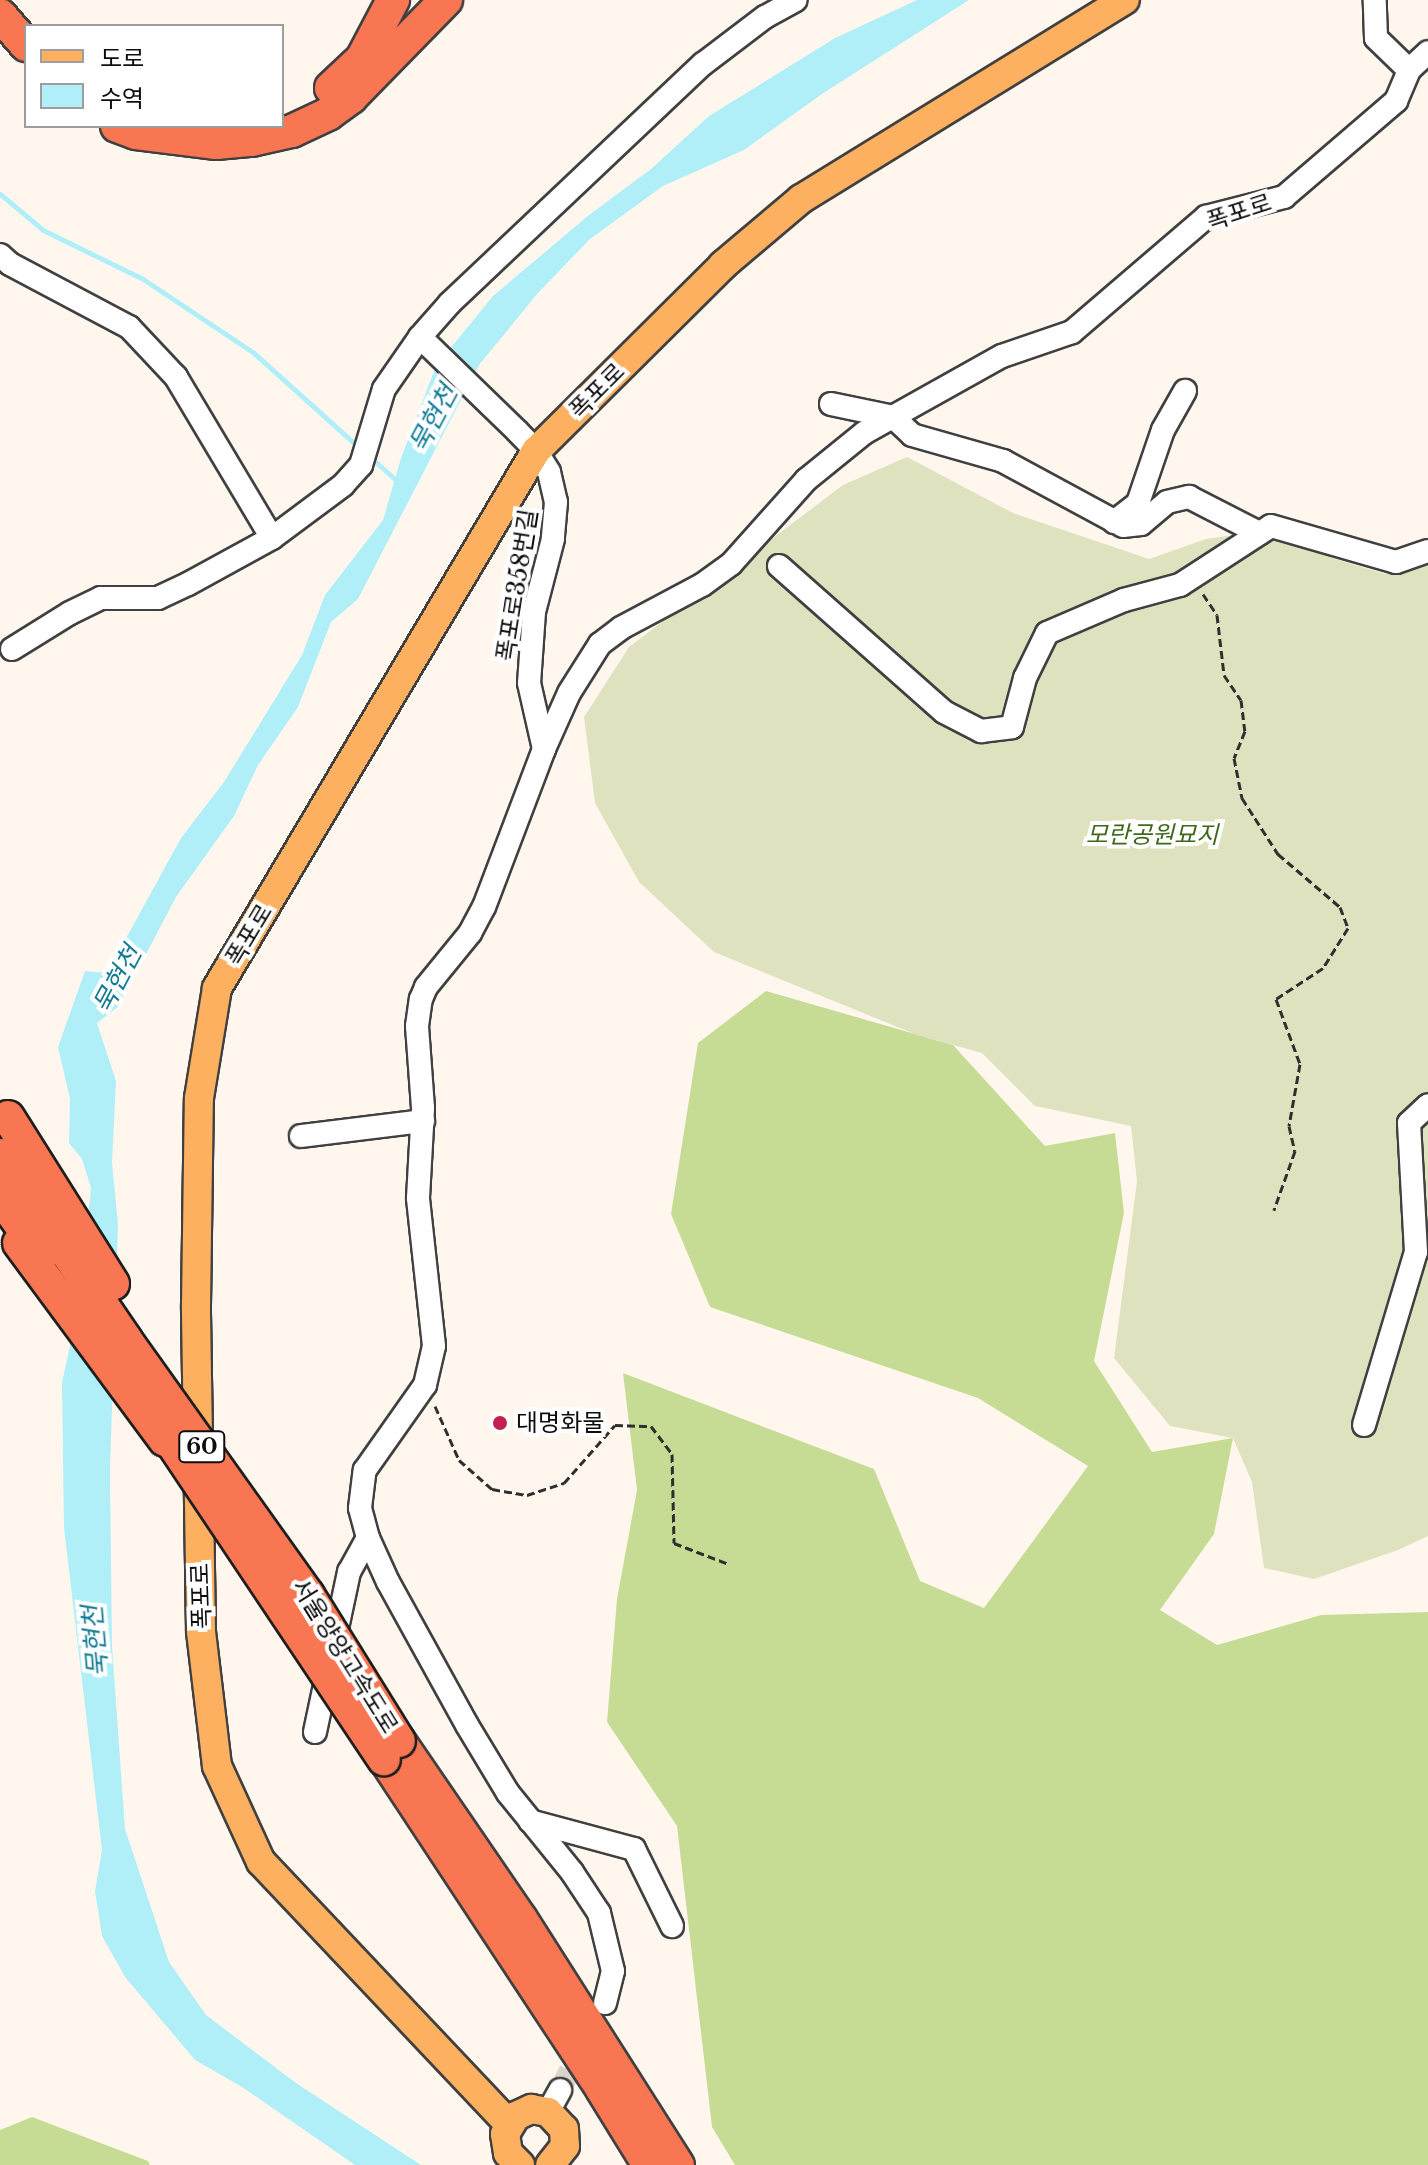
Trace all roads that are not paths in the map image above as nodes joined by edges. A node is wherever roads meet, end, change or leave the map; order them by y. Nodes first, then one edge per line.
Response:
1 (393, 0) edge
2 (446, 0) edge
3 (796, 0) edge
4 (1125, 0) edge
5 (1375, 0) edge
6 (0, 15) edge
7 (24, 43) edge
8 (0, 46) edge
9 (1428, 52) edge
10 (24, 69) edge
11 (1409, 70) junction
12 (284, 111) edge
13 (125, 128) edge
14 (0, 255) edge
15 (420, 337) junction
16 (1185, 391) dead end
17 (831, 404) dead end
18 (893, 417) junction
19 (527, 441) junction
20 (1114, 522) junction
21 (1259, 533) junction
22 (272, 538) junction
23 (1428, 551) edge
24 (779, 566) dead end
25 (12, 649) dead end
26 (544, 749) junction
27 (1428, 1105) edge
28 (4, 1110) edge
29 (423, 1121) junction
30 (301, 1136) dead end
31 (0, 1155) edge
32 (0, 1196) edge
33 (0, 1218) edge
34 (1364, 1425) dead end
35 (226, 1522) junction
36 (368, 1538) junction
37 (308, 1595) junction
38 (315, 1732) dead end
39 (392, 1750) junction
40 (530, 1821) junction
41 (672, 1926) dead end
42 (605, 2003) dead end
43 (509, 2124) junction
44 (516, 2164) edge
45 (555, 2164) edge
46 (649, 2165) edge
47 (678, 2165) edge

1 - 12 highway
2 - 13 highway
3 - 15 street
4 - 19 main road, 폭포로
5 - 11 street
6 - 7 highway
8 - 10 highway
9 - 11 street, 폭포로
11 - 18 street, 폭포로
14 - 22 street
15 - 19 street, 폭포로358번길
15 - 22 street
16 - 20 street
17 - 18 street
18 - 20 street
18 - 26 street, 폭포로
19 - 26 street, 폭포로358번길
19 - 43 main road, 폭포로
20 - 21 street
21 - 23 street
21 - 24 street
22 - 25 street
26 - 29 street, 폭포로
27 - 34 street
28 - 37 highway, bridge
29 - 30 street
29 - 36 street, 폭포로
31 - 37 highway, 서울양양고속도로 / 60, bridge
32 - 35 highway, 서울양양고속도로 / 60, bridge
33 - 35 highway, bridge
35 - 39 highway, 서울양양고속도로 / 60, bridge
36 - 38 street
36 - 40 street, 폭포로
37 - 39 highway, 서울양양고속도로 / 60, bridge
39 - 46 highway, 서울양양고속도로 / 60
39 - 47 highway, 서울양양고속도로 / 60
40 - 41 street
40 - 42 street, 폭포로
43 - 44 main road
43 - 45 main road

